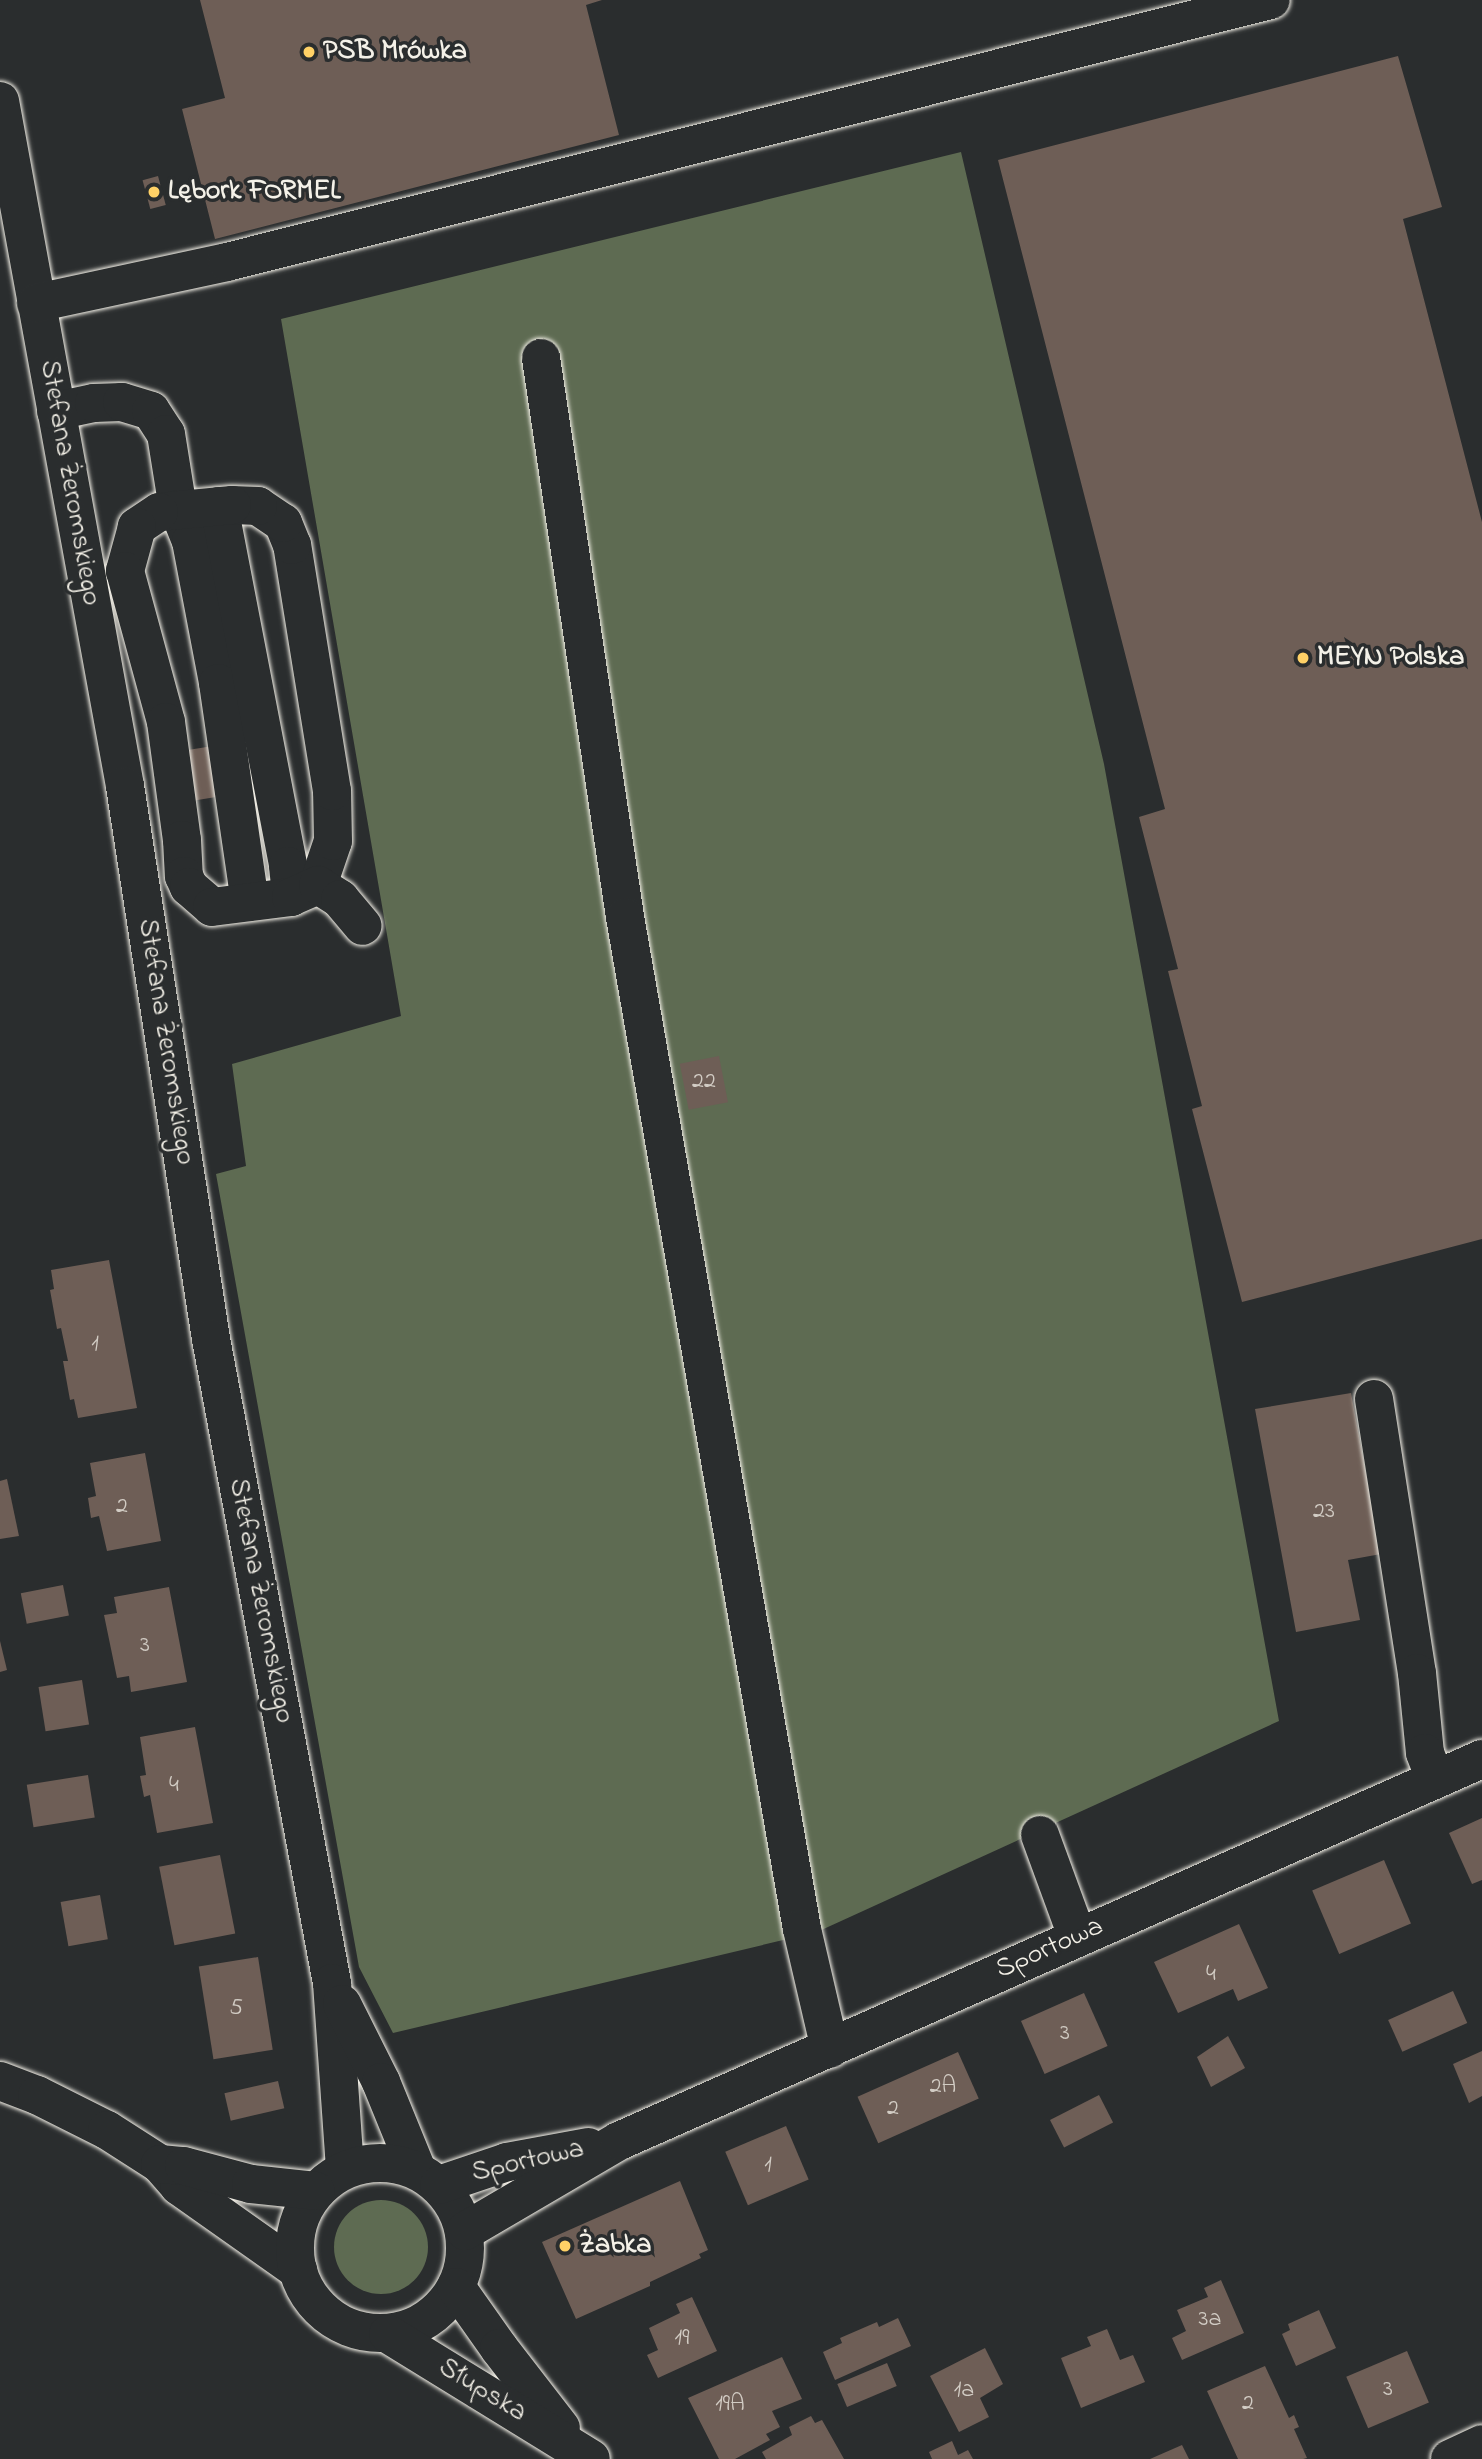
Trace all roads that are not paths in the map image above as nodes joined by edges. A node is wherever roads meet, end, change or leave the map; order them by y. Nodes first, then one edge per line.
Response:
1 (1271, 0) edge
2 (0, 101) edge
3 (36, 303) junction
4 (541, 358) dead end
5 (56, 411) junction
6 (219, 506) junction
7 (178, 509) junction
8 (304, 891) junction
9 (250, 902) junction
10 (363, 926) dead end
11 (1374, 1399) dead end
12 (1482, 1759) edge
13 (1436, 1779) junction
14 (1040, 1835) dead end
15 (1077, 1936) junction
16 (331, 1983) junction
17 (830, 2049) junction
18 (0, 2081) edge
19 (619, 2141) junction
20 (160, 2164) junction
21 (428, 2178) junction
22 (330, 2180) junction
23 (465, 2231) junction
24 (298, 2270) junction
25 (457, 2287) junction
26 (388, 2333) junction
27 (1482, 2444) edge
28 (584, 2453) edge
29 (1450, 2459) edge

1 - 3 street
2 - 3 street, Stefana Żeromskiego
3 - 5 street, Stefana Żeromskiego
4 - 17 street
5 - 7 street
5 - 16 street, Stefana Żeromskiego
6 - 7 street
6 - 8 street
6 - 8 street
7 - 9 street
7 - 9 street
8 - 9 street
8 - 10 street
11 - 13 street
12 - 13 street, Sportowa
13 - 15 street, Sportowa
14 - 15 street
15 - 17 street, Sportowa
16 - 21 street, Stefana Żeromskiego
16 - 22 street, Stefana Żeromskiego
17 - 19 street, Sportowa
18 - 20 street
19 - 21 street, Sportowa
19 - 23 street, Sportowa
20 - 22 street
20 - 24 street
21 - 22 street
21 - 23 street
22 - 24 street
23 - 25 street
24 - 26 street
25 - 26 street
25 - 28 street, Słupska
26 - 28 street, Słupska
27 - 29 street

